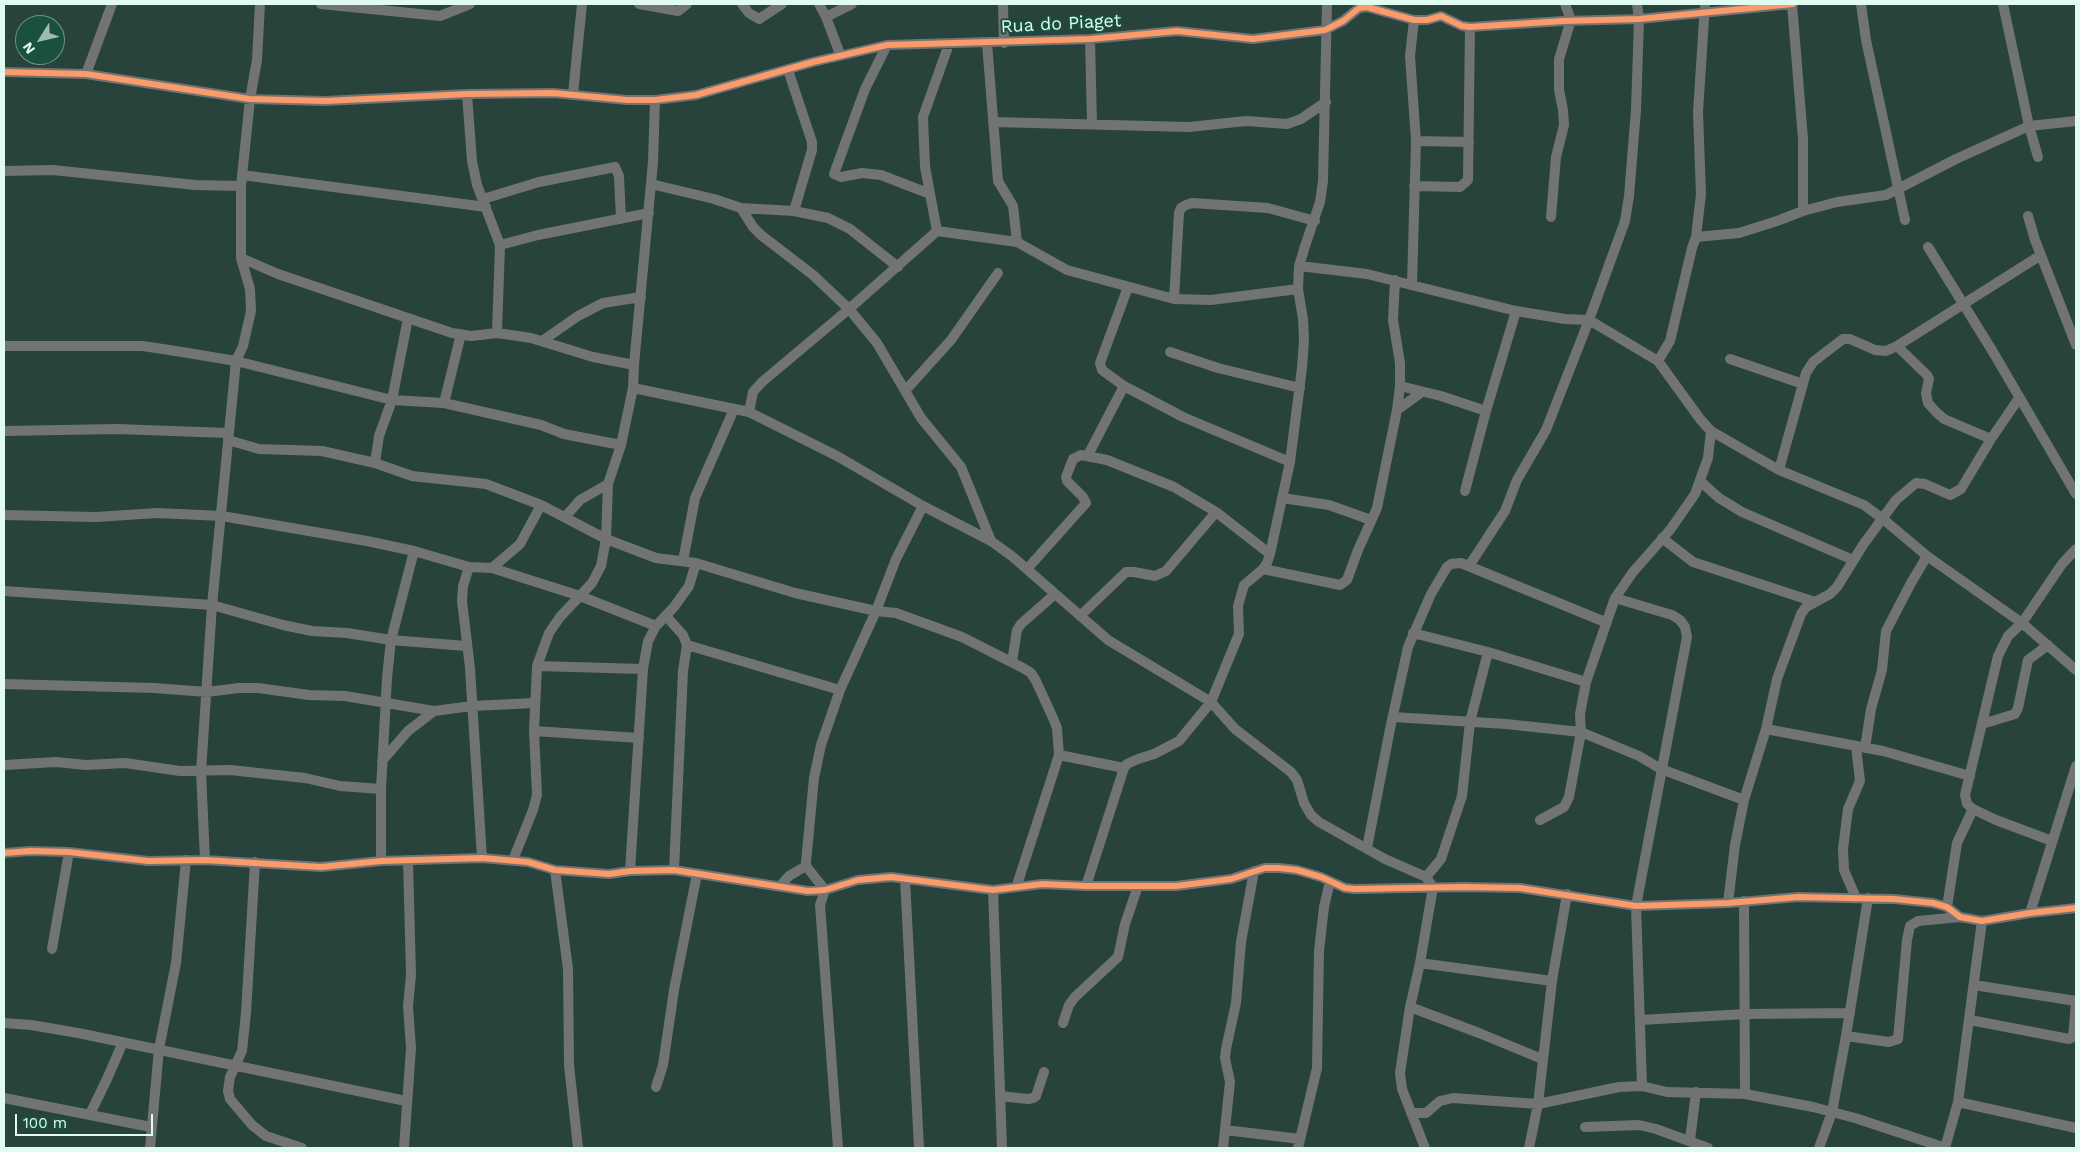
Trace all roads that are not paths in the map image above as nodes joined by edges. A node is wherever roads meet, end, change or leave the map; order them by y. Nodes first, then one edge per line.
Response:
1 (112, 4) edge
2 (260, 4) edge
3 (321, 4) edge
4 (470, 4) edge
5 (582, 4) edge
6 (639, 4) edge
7 (687, 4) edge
8 (742, 4) edge
9 (782, 4) edge
10 (819, 4) edge
11 (852, 4) edge
12 (1003, 4) edge
13 (1327, 4) edge
14 (1565, 4) edge
15 (1637, 4) edge
16 (1792, 4) edge
17 (1861, 4) edge
18 (2003, 4) edge
19 (1704, 8) edge
20 (826, 17) junction
21 (1639, 19) junction
22 (1414, 20) junction
23 (1571, 20) junction
24 (1470, 28) junction
25 (1325, 30) junction
26 (1090, 39) junction
27 (987, 43) junction
28 (1004, 43) junction
29 (949, 44) junction
30 (888, 45) junction
31 (840, 54) junction
32 (788, 70) junction
33 (4, 72) edge
34 (86, 74) junction
35 (467, 94) junction
36 (573, 94) junction
37 (250, 99) junction
38 (655, 100) junction
39 (1326, 102) junction
40 (2076, 120) edge
41 (993, 122) junction
42 (1092, 124) junction
43 (2029, 126) junction
44 (1416, 141) junction
45 (1469, 142) junction
46 (2038, 157) dead end
47 (4, 171) edge
48 (242, 180) junction
49 (651, 184) junction
50 (1414, 186) junction
51 (1898, 188) junction
52 (930, 194) junction
53 (484, 203) junction
54 (741, 208) junction
55 (1803, 210) junction
56 (794, 211) junction
57 (649, 212) junction
58 (2028, 216) dead end
59 (1550, 217) dead end
60 (621, 219) junction
61 (1905, 220) dead end
62 (1315, 221) junction
63 (937, 230) junction
64 (1696, 238) junction
65 (1016, 242) junction
66 (500, 245) junction
67 (1928, 247) dead end
68 (2041, 256) junction
69 (240, 258) junction
70 (1300, 266) junction
71 (898, 267) junction
72 (998, 273) dead end
73 (1395, 280) junction
74 (1412, 285) junction
75 (1128, 287) junction
76 (1298, 290) junction
77 (641, 297) junction
78 (1174, 299) junction
79 (1963, 303) junction
80 (849, 310) junction
81 (1516, 311) junction
82 (408, 318) junction
83 (1589, 320) junction
84 (461, 334) junction
85 (497, 334) junction
86 (542, 341) junction
87 (2076, 345) edge
88 (4, 346) edge
89 (1897, 346) junction
90 (1170, 352) dead end
91 (1730, 359) dead end
92 (236, 361) junction
93 (1658, 361) junction
94 (634, 365) junction
95 (1802, 384) junction
96 (1124, 386) junction
97 (1400, 386) junction
98 (633, 388) junction
99 (1300, 388) junction
100 (905, 391) junction
101 (1422, 392) junction
102 (2019, 398) junction
103 (392, 400) junction
104 (444, 403) junction
105 (734, 408) junction
106 (1397, 410) junction
107 (1486, 411) junction
108 (749, 412) junction
109 (4, 431) edge
110 (1712, 431) junction
111 (228, 437) junction
112 (1991, 439) junction
113 (621, 445) junction
114 (1088, 455) junction
115 (1290, 462) junction
116 (375, 463) junction
117 (1779, 470) junction
118 (1700, 481) junction
119 (608, 484) junction
120 (1464, 490) dead end
121 (2076, 494) edge
122 (1282, 498) junction
123 (541, 505) junction
124 (923, 506) junction
125 (1216, 512) junction
126 (4, 515) edge
127 (222, 516) junction
128 (565, 517) junction
129 (1883, 519) junction
130 (1371, 520) junction
131 (606, 538) junction
132 (1662, 538) junction
133 (991, 541) junction
134 (2076, 549) edge
135 (414, 551) junction
136 (1270, 554) junction
137 (1927, 556) junction
138 (1853, 560) junction
139 (683, 561) junction
140 (696, 563) junction
141 (1469, 566) junction
142 (469, 567) junction
143 (492, 568) junction
144 (1028, 569) junction
145 (1263, 569) junction
146 (4, 591) edge
147 (1055, 594) junction
148 (580, 596) junction
149 (1615, 598) junction
150 (1815, 602) junction
151 (212, 605) junction
152 (876, 611) junction
153 (666, 616) junction
154 (1080, 616) junction
155 (1605, 622) junction
156 (2022, 623) junction
157 (656, 626) junction
158 (1413, 633) junction
159 (391, 640) junction
160 (687, 645) junction
161 (2048, 645) junction
162 (466, 646) junction
163 (1488, 652) junction
164 (1012, 662) junction
165 (537, 666) junction
166 (643, 670) junction
167 (2076, 670) edge
168 (1586, 682) junction
169 (4, 684) edge
170 (840, 690) junction
171 (207, 692) junction
172 (1211, 702) junction
173 (385, 703) junction
174 (536, 703) junction
175 (472, 706) junction
176 (434, 711) junction
177 (1393, 717) junction
178 (1470, 722) junction
179 (1982, 724) junction
180 (1766, 729) junction
181 (534, 731) junction
182 (1581, 732) junction
183 (639, 738) junction
184 (1861, 747) junction
185 (1059, 755) junction
186 (382, 761) junction
187 (4, 765) edge
188 (2076, 766) edge
189 (1124, 768) junction
190 (1662, 769) junction
191 (201, 772) junction
192 (1970, 776) junction
193 (382, 790) junction
194 (1744, 800) junction
195 (1973, 809) junction
196 (1540, 820) dead end
197 (2052, 841) junction
198 (1367, 848) junction
199 (69, 852) junction
200 (4, 853) edge
201 (482, 858) junction
202 (186, 860) junction
203 (205, 860) junction
204 (408, 860) junction
205 (513, 860) junction
206 (381, 861) junction
207 (254, 862) junction
208 (806, 866) junction
209 (555, 870) junction
210 (674, 870) junction
211 (630, 871) junction
212 (1254, 871) junction
213 (697, 874) junction
214 (1426, 878) junction
215 (905, 879) junction
216 (1330, 881) junction
217 (780, 886) junction
218 (1016, 886) junction
219 (1086, 886) junction
220 (1138, 886) junction
221 (1432, 887) junction
222 (825, 890) junction
223 (994, 890) junction
224 (808, 891) junction
225 (1567, 894) junction
226 (1856, 898) junction
227 (1868, 898) junction
228 (1744, 901) junction
229 (1728, 903) junction
230 (820, 905) junction
231 (1636, 906) junction
232 (1947, 907) junction
233 (2076, 908) edge
234 (2030, 913) junction
235 (1960, 917) junction
236 (1982, 921) junction
237 (52, 949) dead end
238 (1420, 962) junction
239 (1552, 981) junction
240 (1974, 986) junction
241 (2076, 1002) edge
242 (1410, 1007) junction
243 (1850, 1013) junction
244 (1746, 1014) junction
245 (1640, 1020) junction
246 (1970, 1020) junction
247 (4, 1023) edge
248 (1063, 1023) dead end
249 (1846, 1036) junction
250 (123, 1042) junction
251 (159, 1049) junction
252 (1542, 1060) junction
253 (236, 1065) junction
254 (1044, 1072) dead end
255 (1642, 1086) junction
256 (656, 1087) dead end
257 (1696, 1092) junction
258 (1745, 1094) junction
259 (1000, 1096) junction
260 (4, 1098) edge
261 (406, 1100) junction
262 (1958, 1102) junction
263 (1538, 1104) junction
264 (1832, 1112) junction
265 (1411, 1113) junction
266 (90, 1114) junction
267 (151, 1127) junction
268 (1585, 1127) dead end
269 (2076, 1128) edge
270 (1225, 1130) junction
271 (1690, 1140) junction
272 (1299, 1144) edge
273 (150, 1148) edge
274 (302, 1148) edge
275 (404, 1148) edge
276 (578, 1148) edge
277 (838, 1148) edge
278 (919, 1148) edge
279 (1002, 1148) edge
280 (1223, 1148) edge
281 (1425, 1148) edge
282 (1529, 1148) edge
283 (1708, 1148) edge
284 (1819, 1148) edge
285 (1945, 1148) edge

1 - 34 street
2 - 37 street
3 - 4 street
5 - 36 street
6 - 7 street
8 - 9 street
10 - 20 street
11 - 20 street
12 - 28 street
13 - 25 street
14 - 23 street
15 - 21 street
16 - 19 street, Rua do Piaget
16 - 55 street
17 - 51 street
18 - 43 street
19 - 21 street, Rua do Piaget
19 - 64 street
20 - 31 street
21 - 23 street, Rua do Piaget
21 - 83 street
22 - 24 street, Rua do Piaget
22 - 25 street, Rua do Piaget
22 - 44 street
23 - 24 street, Rua do Piaget
23 - 59 street
24 - 45 street
25 - 26 street, Rua do Piaget
25 - 39 street
26 - 28 street, Rua do Piaget
26 - 42 street
27 - 28 street, Rua do Piaget
27 - 29 street, Rua do Piaget
27 - 41 street
29 - 30 street, Rua do Piaget
29 - 52 street
30 - 31 street, Rua do Piaget
30 - 52 street
31 - 32 street, Rua do Piaget
32 - 38 street, Rua do Piaget
32 - 56 street
33 - 34 street, Rua do Piaget
34 - 37 street, Rua do Piaget
35 - 36 street, Rua do Piaget
35 - 37 street, Rua do Piaget
35 - 53 street
36 - 38 street, Rua do Piaget
37 - 48 street
38 - 49 street
39 - 42 street
39 - 62 street
40 - 43 street
41 - 42 street
41 - 65 street
43 - 46 street
43 - 51 street
44 - 45 street
44 - 50 street
45 - 50 street
47 - 48 street
48 - 53 street
48 - 69 street
49 - 54 street
49 - 57 street
50 - 74 street
51 - 55 street
51 - 61 street
52 - 63 street
53 - 60 street
53 - 66 street
54 - 56 street
54 - 80 street
55 - 64 street
56 - 71 street
57 - 60 street
57 - 77 street
58 - 68 street
60 - 66 street
62 - 70 street
62 - 78 street
63 - 65 street
63 - 71 street
64 - 93 street
65 - 75 street
66 - 85 street
67 - 79 street
68 - 79 street
68 - 87 street
69 - 82 street
69 - 92 street
70 - 73 street
70 - 76 street
71 - 80 street
72 - 100 street
73 - 74 street
73 - 97 street
74 - 81 street
75 - 78 street
75 - 96 street
76 - 78 street
76 - 99 street
77 - 86 street
77 - 94 street
79 - 89 street
79 - 102 street
80 - 100 street
80 - 108 street
81 - 83 street
81 - 107 street
82 - 84 street
82 - 103 street
83 - 93 street
83 - 141 street
84 - 85 street
84 - 104 street
85 - 86 street
86 - 94 street
88 - 92 street
89 - 95 street
89 - 112 street
90 - 99 street
91 - 95 street
92 - 103 street
92 - 111 street
93 - 110 street
94 - 98 street
95 - 117 street
96 - 114 street
96 - 115 street
97 - 101 street
97 - 106 street
98 - 105 street
98 - 113 street
99 - 115 street
100 - 133 street
101 - 106 street
101 - 107 street
102 - 112 street
102 - 121 street
103 - 104 street
103 - 116 street
104 - 113 street
105 - 108 street
105 - 139 street
106 - 130 street
107 - 120 street
108 - 124 street
109 - 111 street
110 - 117 street
110 - 118 street
111 - 116 street
111 - 127 street
112 - 129 street
113 - 119 street
114 - 125 street
114 - 144 street
115 - 122 street
116 - 123 street
117 - 129 street
118 - 132 street
118 - 138 street
119 - 128 street
119 - 131 street
122 - 130 street
122 - 136 street
123 - 128 street
123 - 143 street
124 - 133 street
124 - 152 street
125 - 136 street
125 - 154 street
126 - 127 street
127 - 135 street
127 - 151 street
128 - 131 street
129 - 137 street
129 - 138 street
130 - 145 street
131 - 139 street
131 - 148 street
132 - 149 street
132 - 150 street
133 - 144 street
134 - 156 street
135 - 142 street
135 - 159 street
136 - 145 street
137 - 156 street
137 - 184 street
138 - 150 street
139 - 140 street
140 - 152 street
140 - 153 street
141 - 155 street
141 - 158 street
142 - 143 street
142 - 162 street
143 - 148 street
144 - 147 street
145 - 172 street
146 - 151 street
147 - 154 street
147 - 164 street
148 - 157 street
148 - 165 street
149 - 155 street
149 - 190 street
150 - 180 street
151 - 159 street
151 - 171 street
152 - 164 street
152 - 170 street
153 - 157 street
153 - 160 street
154 - 172 street
155 - 168 street
156 - 161 street
156 - 179 street
157 - 166 street
158 - 163 street
158 - 177 street
159 - 162 street
159 - 173 street
160 - 170 street
160 - 210 street
161 - 167 street
161 - 179 street
162 - 175 street
163 - 168 street
163 - 178 street
164 - 185 street
165 - 166 street
165 - 174 street
166 - 183 street
168 - 182 street
169 - 171 street
170 - 208 street
171 - 173 street
171 - 191 street
172 - 189 street
172 - 198 street
173 - 176 street
173 - 186 street
174 - 175 street
174 - 181 street
175 - 176 street
175 - 201 street
176 - 186 street
177 - 178 street
177 - 198 street
178 - 182 street
178 - 214 street
179 - 192 street
180 - 184 street
180 - 194 street
181 - 183 street
181 - 205 street
182 - 190 street
182 - 196 street
183 - 211 street
184 - 192 street
184 - 226 street
185 - 189 street
185 - 218 street
186 - 193 street
187 - 191 street
188 - 197 street
189 - 219 street
190 - 194 street
190 - 231 street
191 - 193 street
191 - 203 street
192 - 195 street
193 - 206 street
194 - 229 street
195 - 197 street
195 - 232 street
197 - 234 street
198 - 214 street
199 - 200 street
199 - 202 street
199 - 237 street
201 - 204 street
201 - 205 street
202 - 203 street
202 - 251 street
203 - 207 street
204 - 206 street
204 - 261 street
205 - 209 street
206 - 207 street
207 - 253 street
208 - 217 street
208 - 222 street
209 - 211 street
209 - 276 street
210 - 211 street
210 - 213 street
212 - 216 street
212 - 220 street
212 - 270 street
213 - 217 street
213 - 256 street
214 - 221 street
215 - 222 street
215 - 223 street
215 - 278 street
216 - 221 street
216 - 272 street
217 - 224 street
218 - 219 street
218 - 223 street
219 - 220 street
220 - 248 street
221 - 225 street
221 - 238 street
222 - 224 street
222 - 230 street
223 - 259 street
224 - 230 street
225 - 231 street
225 - 239 street
226 - 227 street
226 - 228 street
227 - 232 street
227 - 243 street
228 - 229 street
228 - 244 street
229 - 231 street
230 - 277 street
231 - 245 street
232 - 235 street
233 - 234 street
234 - 236 street
235 - 236 street
235 - 249 street
236 - 240 street
238 - 239 street
238 - 242 street
239 - 252 street
240 - 241 street
240 - 246 street
241 - 246 street
242 - 252 street
242 - 265 street
243 - 244 street
243 - 249 street
244 - 245 street
244 - 258 street
245 - 255 street
246 - 262 street
247 - 250 street
249 - 264 street
250 - 251 street
250 - 266 street
251 - 253 street
251 - 267 street
252 - 263 street
253 - 261 street
253 - 274 street
254 - 259 street
255 - 257 street
255 - 263 street
257 - 258 street
257 - 271 street
258 - 264 street
259 - 279 street
260 - 266 street
261 - 275 street
262 - 269 street
262 - 285 street
263 - 265 street
263 - 282 street
264 - 284 street
264 - 285 street
265 - 281 street
266 - 267 street
267 - 273 street
268 - 271 street
270 - 272 street
270 - 280 street
271 - 283 street

